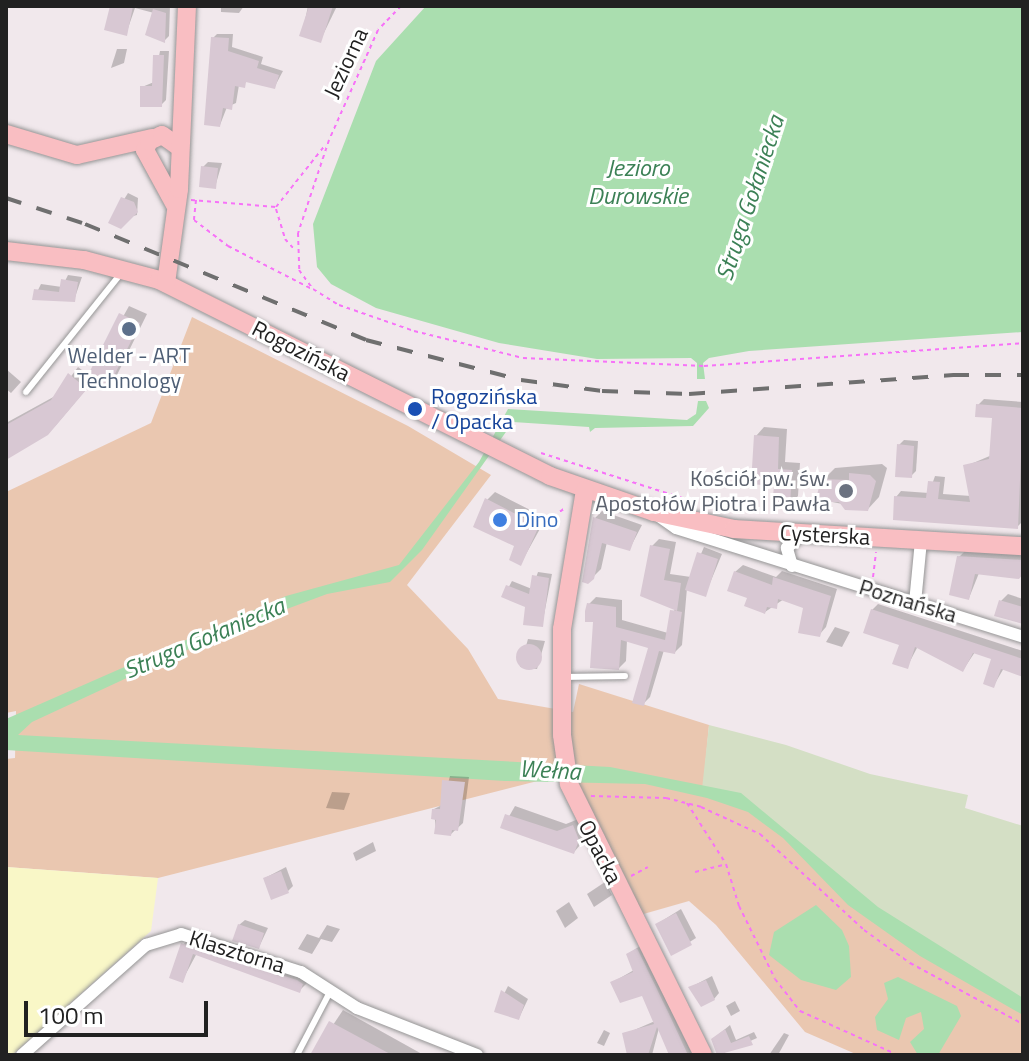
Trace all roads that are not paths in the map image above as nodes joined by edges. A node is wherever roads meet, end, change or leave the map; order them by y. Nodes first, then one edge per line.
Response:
1 (187, 6) edge
2 (184, 78) junction
3 (6, 134) edge
4 (154, 137) junction
5 (124, 146) junction
6 (177, 153) junction
7 (148, 161) junction
8 (180, 202) junction
9 (6, 251) edge
10 (124, 269) junction
11 (166, 283) junction
12 (26, 392) dead end
13 (585, 490) junction
14 (654, 512) junction
15 (801, 534) junction
16 (921, 541) junction
17 (1022, 541) edge
18 (792, 566) junction
19 (915, 603) junction
20 (1023, 637) edge
21 (625, 676) dead end
22 (562, 677) junction
23 (330, 992) junction
24 (22, 1055) edge
25 (297, 1055) edge
26 (477, 1055) edge
27 (703, 1055) edge

1 - 2 street
2 - 4 street
2 - 6 street
3 - 5 street
4 - 5 street
4 - 6 street
4 - 7 street
5 - 7 street
6 - 7 street
6 - 8 street
7 - 8 street
8 - 11 street
9 - 10 street, Rogozińska
10 - 11 street, Rogozińska
10 - 12 lane
11 - 13 street, Rogozińska
13 - 14 street, Cysterska
13 - 22 street, Opacka
14 - 15 street, Cysterska
14 - 18 street, Poznańska
15 - 16 street, Cysterska
15 - 18 street
16 - 17 street, Cysterska
16 - 19 street
18 - 19 street, Poznańska
19 - 20 street, Poznańska
21 - 22 lane
22 - 27 street, Opacka
23 - 24 street, Klasztorna
23 - 25 lane
23 - 26 street, Klasztorna

